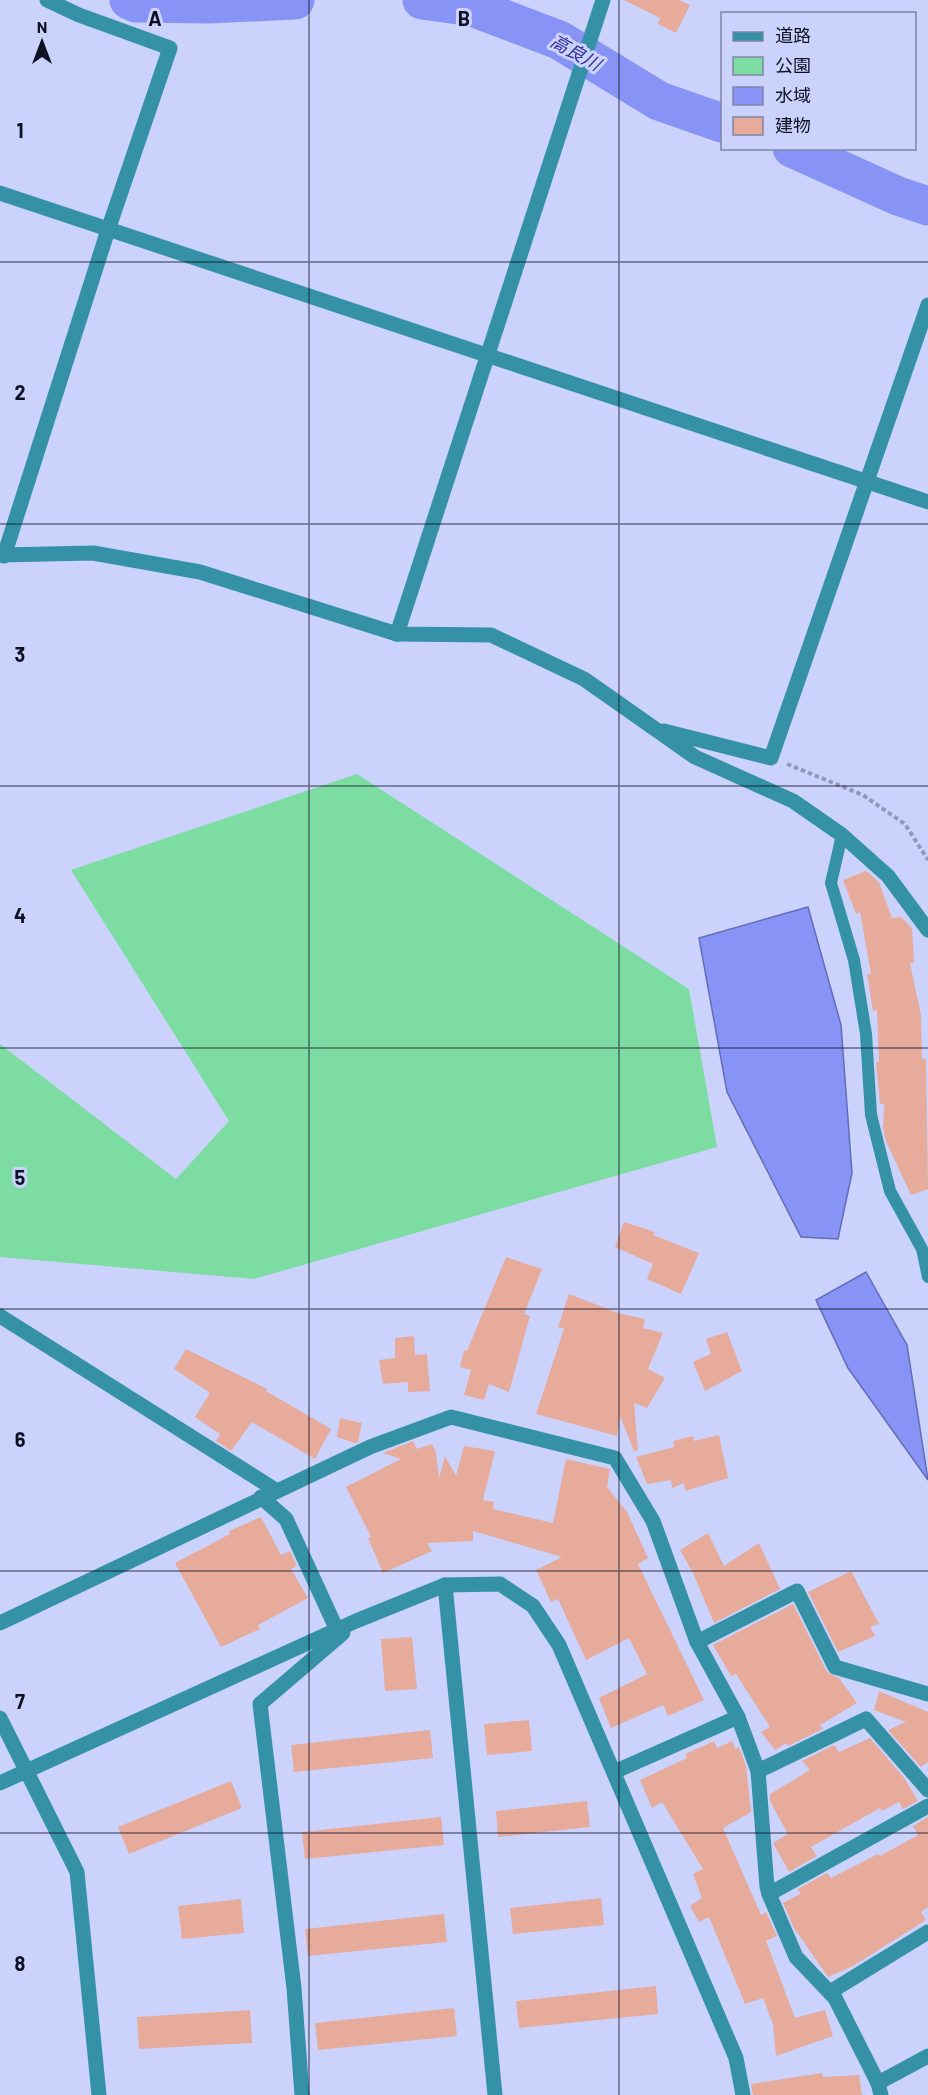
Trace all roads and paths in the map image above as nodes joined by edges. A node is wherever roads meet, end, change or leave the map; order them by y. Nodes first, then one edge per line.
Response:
1 (47, 0) edge
2 (603, 0) edge
3 (0, 193) edge
4 (108, 230) junction
5 (928, 305) edge
6 (488, 355) junction
7 (866, 482) junction
8 (928, 502) edge
9 (2, 556) edge
10 (397, 634) junction
11 (655, 728) junction
12 (771, 758) junction
13 (842, 835) junction
14 (928, 860) edge
15 (928, 930) edge
16 (928, 1277) edge
17 (0, 1316) edge
18 (277, 1491) junction
19 (261, 1497) junction
20 (445, 1585) junction
21 (356, 1622) junction
22 (0, 1623) edge
23 (337, 1630) junction
24 (697, 1642) junction
25 (928, 1694) edge
26 (738, 1717) junction
27 (0, 1718) edge
28 (27, 1771) junction
29 (758, 1771) junction
30 (614, 1772) junction
31 (0, 1783) edge
32 (928, 1790) edge
33 (928, 1806) edge
34 (769, 1894) junction
35 (928, 1932) edge
36 (830, 1992) junction
37 (928, 2056) edge
38 (879, 2089) edge
39 (99, 2095) edge
40 (302, 2095) edge
41 (495, 2095) edge
42 (743, 2095) edge

1 - 4 street
2 - 6 street
3 - 4 street
4 - 6 street
4 - 9 street
5 - 7 street
6 - 7 street
6 - 10 street
7 - 8 street
7 - 12 street
9 - 10 street
10 - 11 street
11 - 12 street
11 - 13 street
12 - 14 path
13 - 15 street
13 - 16 lane
17 - 18 street
18 - 19 street
18 - 24 street
19 - 22 street
19 - 23 street
20 - 21 street
20 - 30 street
20 - 41 street
21 - 23 street
21 - 40 street
23 - 28 street
24 - 25 street
24 - 26 street
26 - 29 street
26 - 30 street
27 - 28 street
28 - 31 street
28 - 39 street
29 - 32 street
29 - 34 street
30 - 42 street
33 - 34 street
34 - 36 street
35 - 36 street
36 - 38 street
37 - 38 street

